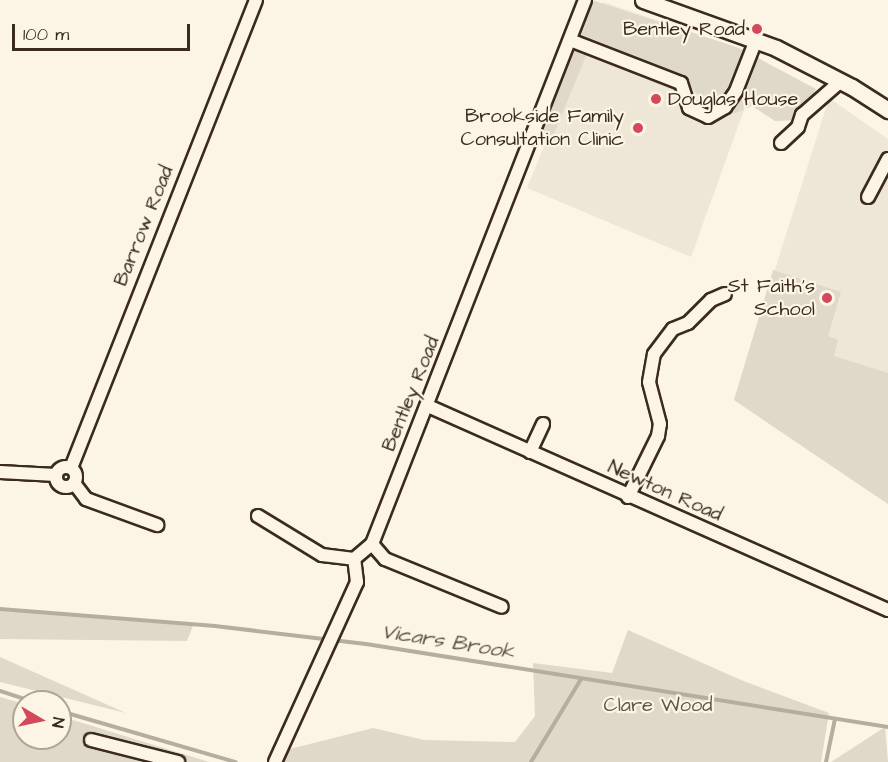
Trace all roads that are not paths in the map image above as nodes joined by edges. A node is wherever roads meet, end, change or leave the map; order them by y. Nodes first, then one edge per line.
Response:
1 (256, 0) edge
2 (585, 0) edge
3 (643, 0) edge
4 (662, 3) edge
5 (570, 40) junction
6 (756, 40) junction
7 (841, 81) junction
8 (888, 110) edge
9 (781, 143) dead end
10 (888, 159) edge
11 (868, 196) dead end
12 (725, 294) dead end
13 (428, 406) junction
14 (543, 424) dead end
15 (530, 452) junction
16 (71, 468) junction
17 (0, 472) edge
18 (56, 475) junction
19 (74, 483) junction
20 (628, 497) junction
21 (258, 516) dead end
22 (157, 525) dead end
23 (372, 544) junction
24 (354, 559) junction
25 (502, 607) dead end
26 (888, 610) edge
27 (91, 740) dead end
28 (178, 762) edge
29 (275, 762) edge

1 - 16 street, Barrow Road
2 - 5 street, Bentley Road
3 - 4 main road
4 - 6 main road
5 - 6 street
5 - 13 street, Bentley Road
6 - 7 main road
7 - 8 main road
7 - 9 street
10 - 11 street
12 - 20 street
13 - 15 street, Newton Road
13 - 23 street, Bentley Road
14 - 15 street
15 - 20 street, Newton Road
16 - 18 street
16 - 19 street
17 - 18 street
18 - 19 street
19 - 22 street
20 - 26 street, Newton Road
21 - 24 street
23 - 24 street, Bentley Road
23 - 25 street
24 - 29 street
27 - 28 street

